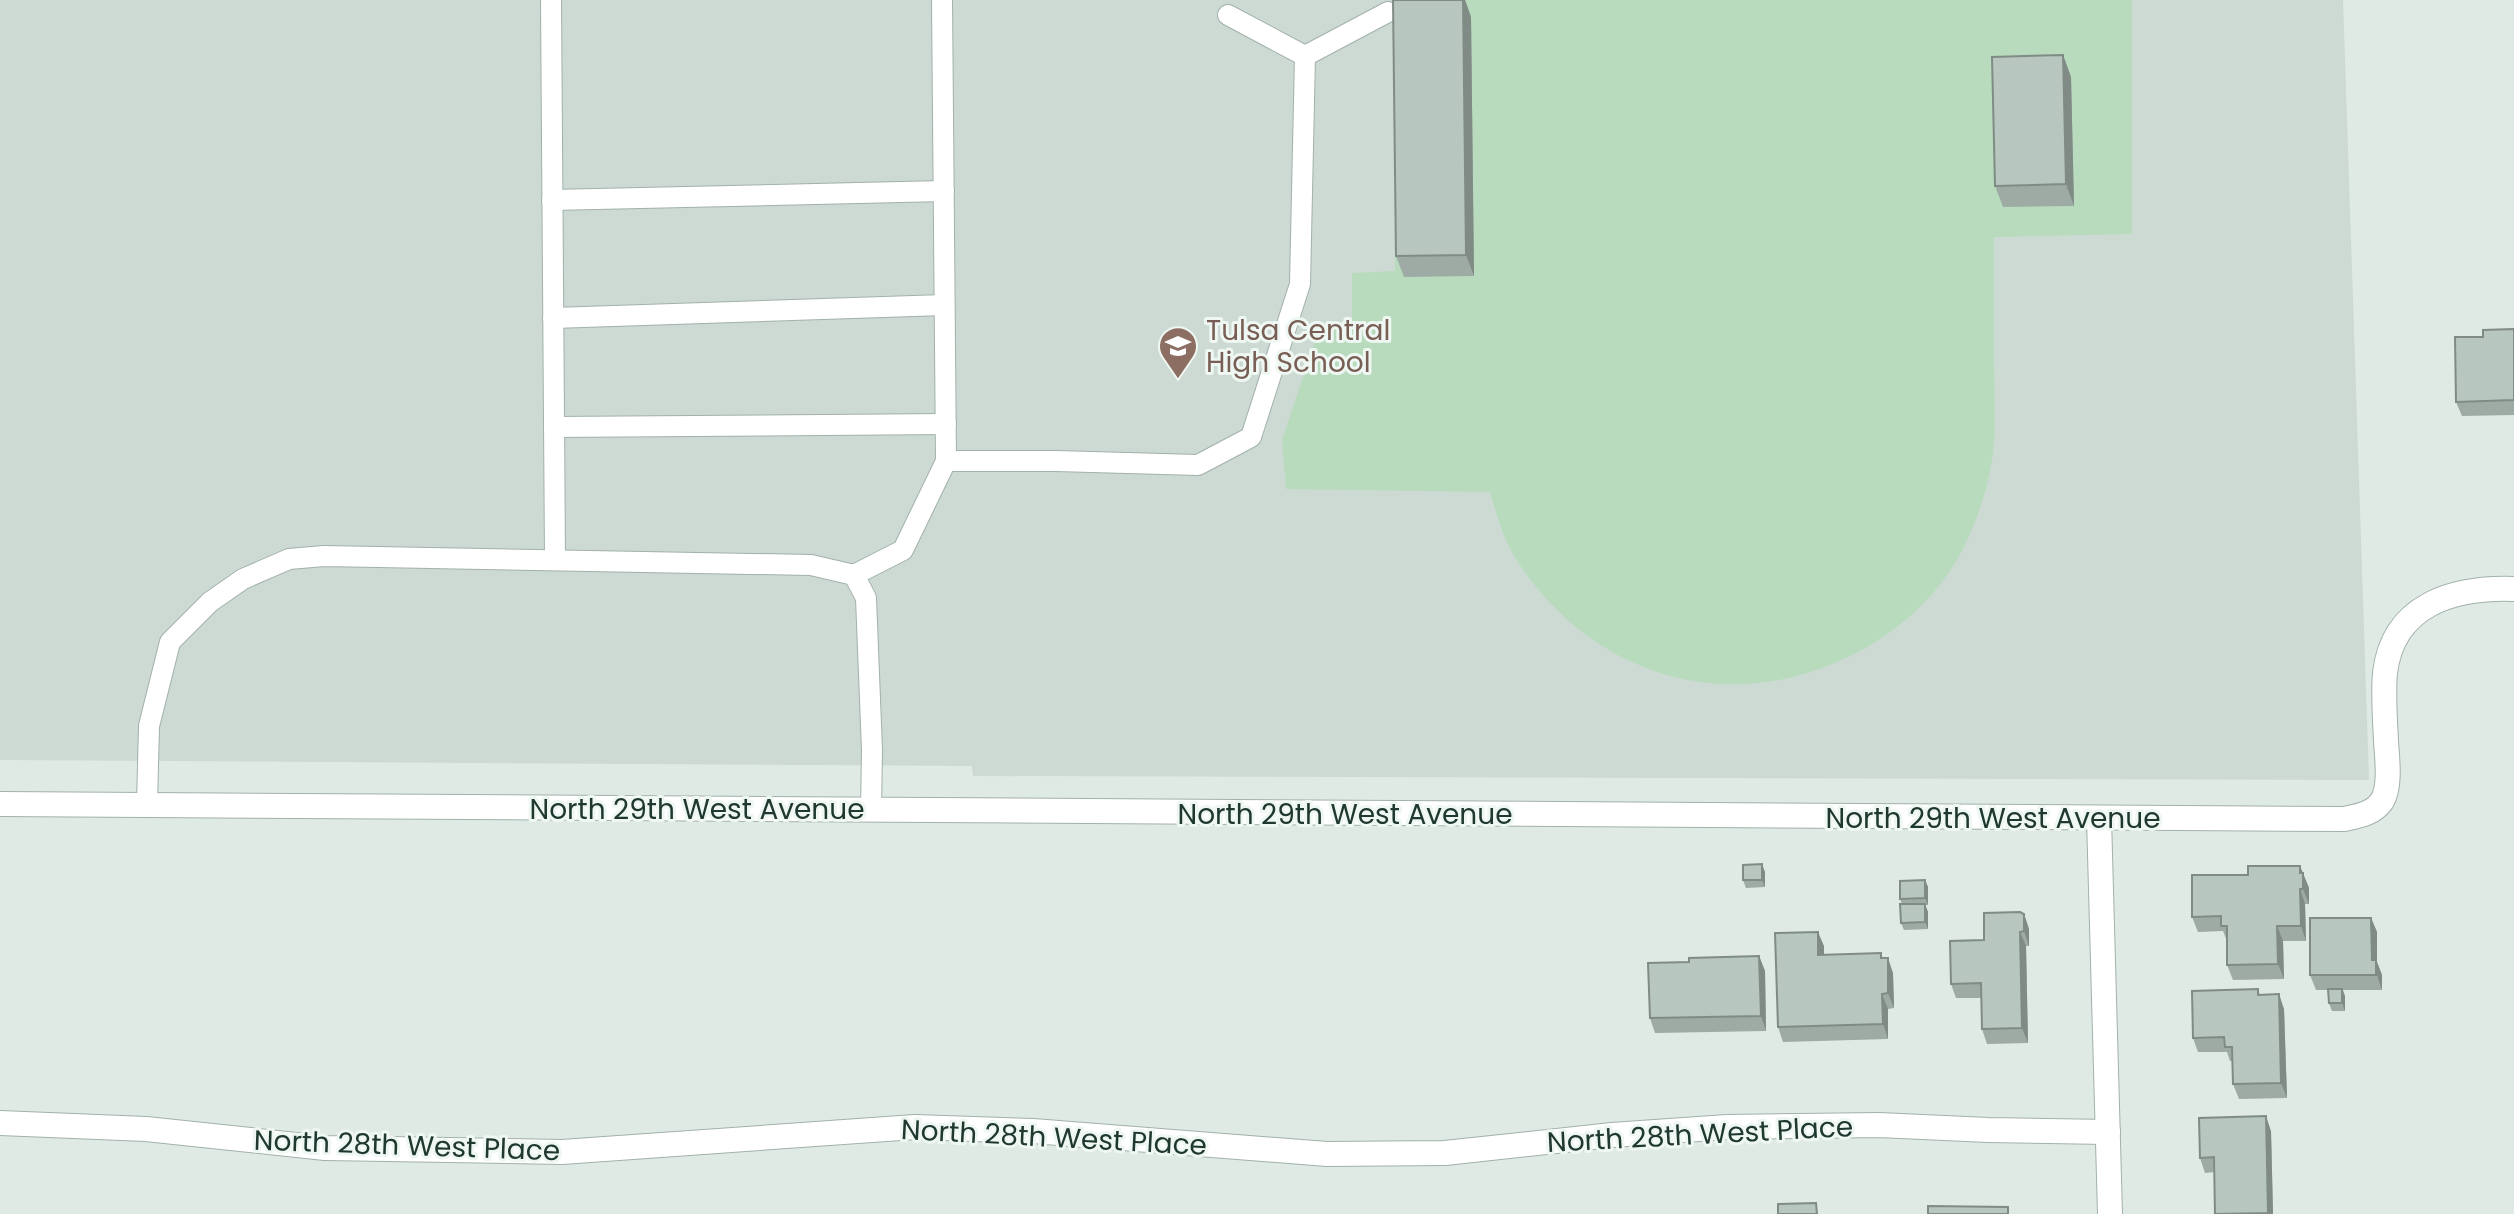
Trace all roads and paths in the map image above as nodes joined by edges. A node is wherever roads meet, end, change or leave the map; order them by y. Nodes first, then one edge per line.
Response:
1 (551, 0) edge
2 (942, 0) edge
3 (1388, 12) dead end
4 (1228, 15) dead end
5 (1305, 56) junction
6 (944, 191) junction
7 (552, 200) junction
8 (944, 305) junction
9 (553, 318) junction
10 (946, 424) junction
11 (554, 427) junction
12 (946, 461) junction
13 (555, 560) junction
14 (854, 575) junction
15 (2514, 589) edge
16 (0, 804) edge
17 (147, 805) junction
18 (871, 811) junction
19 (2099, 818) junction
20 (0, 1123) edge
21 (2108, 1132) junction
22 (2110, 1214) edge

1 - 7 lane
2 - 6 lane
3 - 5 lane
4 - 5 lane
5 - 12 lane
6 - 7 lane
6 - 8 lane
7 - 9 lane
8 - 9 lane
8 - 10 lane
9 - 11 lane
10 - 11 lane
10 - 12 lane
11 - 13 lane
12 - 14 lane
13 - 14 lane
13 - 17 lane
14 - 18 lane
15 - 19 street, North 29th West Avenue
16 - 17 street, North 29th West Avenue
17 - 18 street, North 29th West Avenue
18 - 19 street, North 29th West Avenue
19 - 21 street
20 - 21 street, North 28th West Place
21 - 22 street

